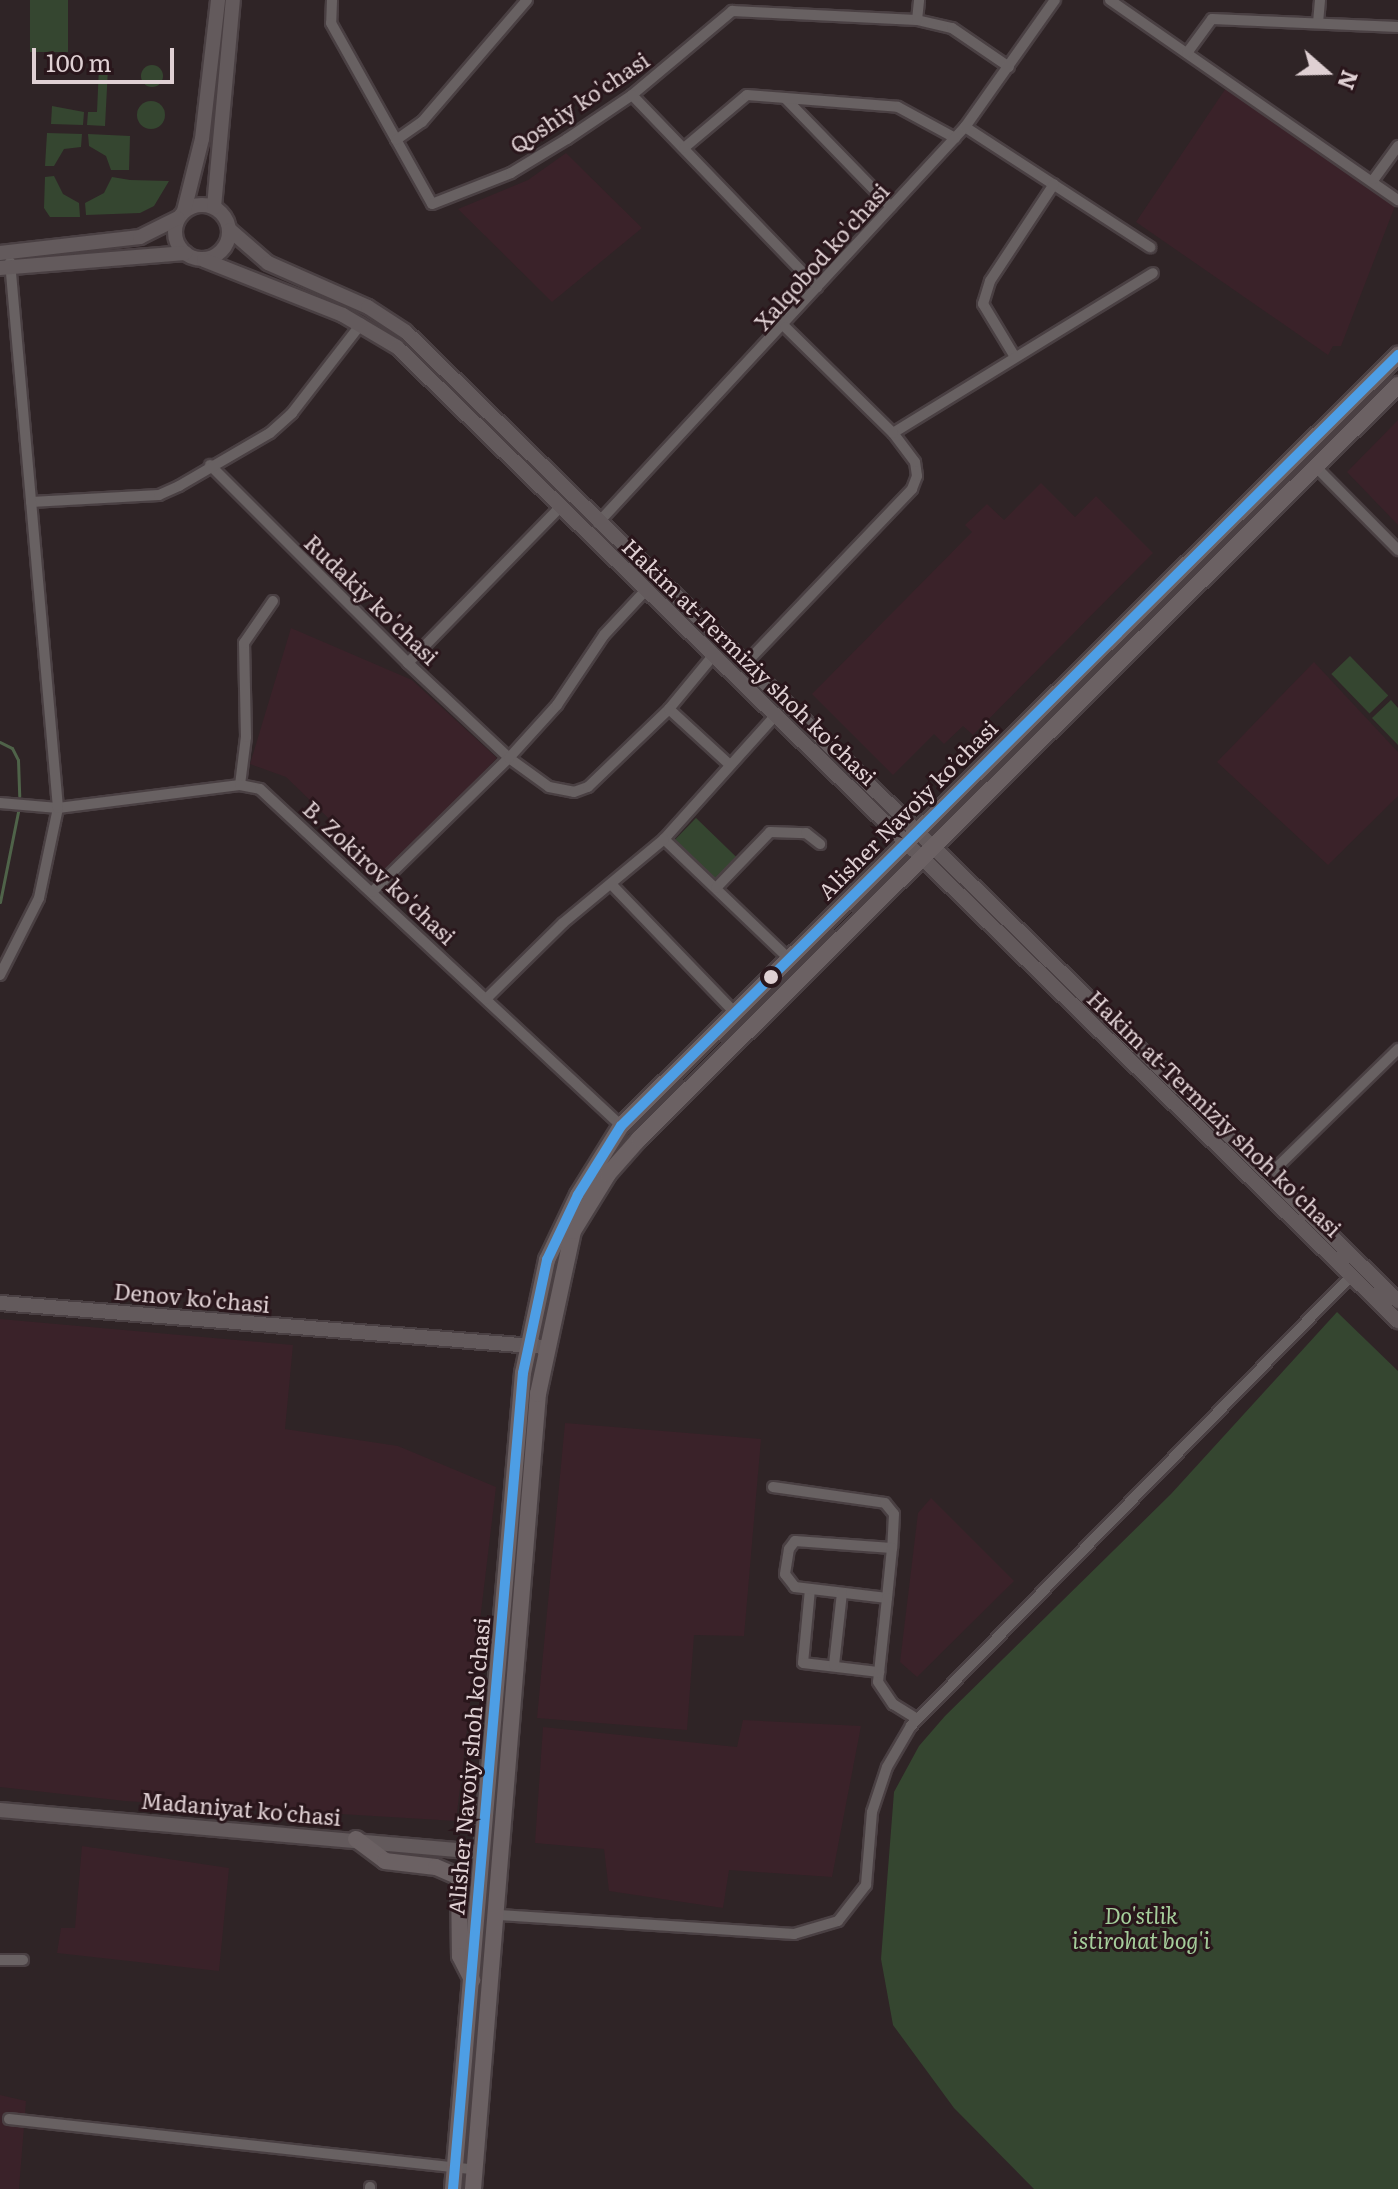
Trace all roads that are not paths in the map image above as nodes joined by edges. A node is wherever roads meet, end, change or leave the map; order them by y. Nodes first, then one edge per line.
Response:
1 (218, 0) edge
2 (233, 0) edge
3 (332, 0) edge
4 (527, 0) edge
5 (791, 0) edge
6 (919, 0) edge
7 (1055, 0) edge
8 (1110, 0) edge
9 (1320, 0) edge
10 (790, 14) junction
11 (917, 20) junction
12 (1318, 23) junction
13 (1398, 27) edge
14 (1187, 53) junction
15 (1009, 67) junction
16 (632, 95) junction
17 (785, 98) junction
18 (965, 127) junction
19 (955, 138) junction
20 (396, 140) junction
21 (1398, 146) edge
22 (684, 148) junction
23 (1374, 179) junction
24 (1054, 184) junction
25 (1398, 200) edge
26 (214, 207) junction
27 (891, 207) junction
28 (181, 215) junction
29 (230, 230) junction
30 (1150, 247) dead end
31 (185, 253) junction
32 (5, 260) edge
33 (204, 260) junction
34 (1153, 273) dead end
35 (817, 287) junction
36 (361, 324) junction
37 (785, 327) junction
38 (1398, 355) edge
39 (1015, 357) junction
40 (1398, 385) edge
41 (893, 433) junction
42 (210, 465) junction
43 (1316, 467) junction
44 (31, 502) junction
45 (561, 506) junction
46 (598, 523) junction
47 (1398, 550) edge
48 (645, 591) junction
49 (273, 601) dead end
50 (1111, 639) junction
51 (1126, 653) junction
52 (712, 657) junction
53 (408, 663) junction
54 (745, 664) junction
55 (669, 709) junction
56 (774, 717) junction
57 (509, 758) junction
58 (730, 765) junction
59 (240, 785) junction
60 (0, 803) edge
61 (58, 808) junction
62 (917, 831) junction
63 (664, 839) junction
64 (905, 843) junction
65 (931, 843) junction
66 (820, 844) dead end
67 (919, 856) junction
68 (612, 885) junction
69 (716, 888) junction
70 (372, 892) junction
71 (788, 958) junction
72 (0, 975) edge
73 (486, 999) junction
74 (735, 1013) junction
75 (1398, 1049) edge
76 (621, 1126) junction
77 (1270, 1174) junction
78 (1352, 1275) junction
79 (1398, 1301) edge
80 (0, 1303) edge
81 (1398, 1321) edge
82 (527, 1347) junction
83 (545, 1347) junction
84 (773, 1487) dead end
85 (892, 1548) junction
86 (810, 1589) junction
87 (842, 1593) junction
88 (887, 1598) junction
89 (834, 1665) junction
90 (879, 1672) junction
91 (917, 1719) junction
92 (0, 1810) edge
93 (356, 1839) junction
94 (479, 1850) junction
95 (503, 1852) junction
96 (477, 1915) junction
97 (499, 1915) junction
98 (0, 1960) edge
99 (23, 1960) dead end
100 (472, 1981) junction
101 (9, 2119) dead end
102 (454, 2168) junction
103 (475, 2170) junction
104 (453, 2189) edge
105 (473, 2189) edge

1 - 28 main road
2 - 26 main road
3 - 20 street
4 - 20 street
5 - 10 street
6 - 11 street
7 - 15 street, Xalqobod ko'chasi
8 - 14 street
9 - 12 street
10 - 11 street, Qoshiy ko'chasi
10 - 16 street, Qoshiy ko'chasi
11 - 15 street, Qoshiy ko'chasi
12 - 13 street
12 - 14 street
14 - 23 street
15 - 18 street, Xalqobod ko'chasi
16 - 20 street, Qoshiy ko'chasi
16 - 22 street
17 - 19 street
17 - 22 street
17 - 27 street
18 - 19 street, Xalqobod ko'chasi
18 - 24 street
19 - 27 street, Xalqobod ko'chasi
21 - 23 street
22 - 35 street
23 - 25 street
24 - 30 street
24 - 39 street
26 - 28 main road
26 - 29 main road
27 - 35 street, Xalqobod ko'chasi
28 - 31 main road
28 - 32 main road
29 - 33 main road
29 - 46 main road, Hakim at-Termiziy shoh ko'chasi
31 - 32 main road
31 - 33 main road
32 - 44 street
33 - 36 main road, Hakim at-Termiziy shoh ko'chasi
34 - 39 street
35 - 37 street, Xalqobod ko'chasi
36 - 42 street
36 - 45 main road, Hakim at-Termiziy shoh ko'chasi
37 - 41 street
37 - 46 street, Xalqobod ko'chasi
38 - 50 main road, Alisher Navoiy ko’chasi
39 - 41 street
40 - 43 main road, Alisher Navoiy ko’chasi
41 - 54 street
42 - 44 street
42 - 53 street, Rudakiy ko'chasi
43 - 47 street
43 - 51 main road, Alisher Navoiy ko’chasi
44 - 61 street
45 - 48 main road, Hakim at-Termiziy shoh ko'chasi
45 - 53 street
46 - 54 main road, Hakim at-Termiziy shoh ko'chasi
48 - 52 main road, Hakim at-Termiziy shoh ko'chasi
48 - 57 street
49 - 59 street
50 - 51 main road
50 - 62 main road, Alisher Navoiy ko’chasi
51 - 65 main road, Alisher Navoiy ko’chasi
52 - 55 street, Rudakiy ko'chasi
52 - 56 main road, Hakim at-Termiziy shoh ko'chasi
53 - 57 street, Rudakiy ko'chasi
54 - 62 main road, Hakim at-Termiziy shoh ko'chasi
55 - 57 street, Rudakiy ko'chasi
55 - 58 street
56 - 58 street
56 - 64 main road, Hakim at-Termiziy shoh ko'chasi
57 - 70 street
58 - 63 street
59 - 61 street
59 - 70 street, B. Zokirov ko'chasi
60 - 61 street
61 - 72 street
62 - 64 main road, Alisher Navoiy ko’chasi
62 - 65 main road, Hakim at-Termiziy shoh ko'chasi
63 - 68 street
63 - 69 street
64 - 67 main road, Hakim at-Termiziy shoh ko'chasi
64 - 71 main road, Alisher Navoiy ko’chasi
65 - 67 main road, Alisher Navoiy ko’chasi
65 - 77 main road, Hakim at-Termiziy shoh ko'chasi
66 - 69 street
67 - 78 main road, Hakim at-Termiziy shoh ko'chasi
67 - 83 main road, Alisher Navoiy ko’chasi
68 - 73 street
68 - 74 street
69 - 71 street
70 - 73 street, B. Zokirov ko'chasi
71 - 74 main road, Alisher Navoiy ko’chasi
73 - 76 street, B. Zokirov ko'chasi
74 - 76 main road, Alisher Navoiy ko’chasi
75 - 77 street
76 - 82 main road, Alisher Navoiy ko’chasi
77 - 79 main road, Hakim at-Termiziy shoh ko'chasi
78 - 81 main road, Hakim at-Termiziy shoh ko'chasi
78 - 91 street
80 - 82 main road, Denov ko'chasi
82 - 83 main road, Denov ko'chasi
82 - 94 main road, Alisher Navoiy shoh ko'chasi
83 - 95 main road, Alisher Navoiy shoh ko'chasi
84 - 85 street
85 - 86 street
85 - 88 street
86 - 87 street
86 - 89 street
87 - 88 street
87 - 89 street
88 - 90 street
89 - 90 street
90 - 91 street
91 - 97 street
92 - 93 main road, Madaniyat ko'chasi
93 - 94 main road, Madaniyat ko'chasi
93 - 100 main road
94 - 95 main road
94 - 96 main road, Alisher Navoiy shoh ko'chasi
95 - 97 main road, Alisher Navoiy shoh ko'chasi
96 - 97 main road
96 - 100 main road, Alisher Navoiy shoh ko'chasi
97 - 103 main road, Alisher Navoiy shoh ko'chasi
98 - 99 street
100 - 102 main road, Alisher Navoiy shoh ko'chasi
101 - 102 street
102 - 103 street
102 - 104 main road, Alisher Navoiy shoh ko'chasi
103 - 105 main road, Alisher Navoiy shoh ko'chasi

